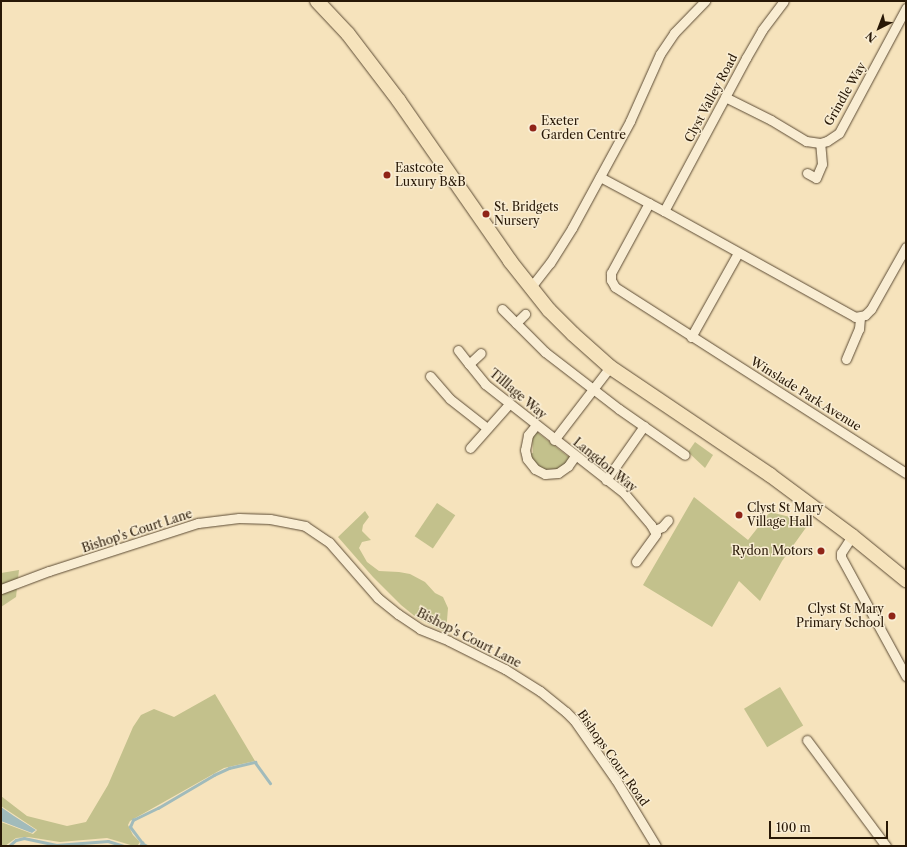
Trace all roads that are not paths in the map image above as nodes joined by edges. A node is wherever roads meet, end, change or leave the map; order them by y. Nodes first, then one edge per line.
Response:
1 (317, 1) edge
2 (705, 1) edge
3 (784, 1) edge
4 (906, 8) edge
5 (726, 97) junction
6 (820, 143) junction
7 (807, 173) dead end
8 (600, 177) junction
9 (649, 203) junction
10 (664, 211) junction
11 (906, 247) edge
12 (738, 253) junction
13 (531, 287) junction
14 (502, 309) dead end
15 (525, 314) dead end
16 (860, 317) junction
17 (516, 323) junction
18 (691, 337) junction
19 (458, 350) dead end
20 (481, 353) dead end
21 (846, 359) dead end
22 (469, 364) junction
23 (610, 366) junction
24 (430, 376) dead end
25 (593, 387) junction
26 (509, 404) junction
27 (536, 425) junction
28 (644, 426) junction
29 (487, 428) junction
30 (554, 440) junction
31 (470, 448) dead end
32 (685, 455) dead end
33 (575, 456) junction
34 (906, 473) edge
35 (606, 480) junction
36 (668, 520) dead end
37 (655, 530) junction
38 (852, 536) junction
39 (636, 562) dead end
40 (906, 580) edge
41 (1, 590) edge
42 (906, 676) edge
43 (540, 691) joint
44 (807, 740) dead end
45 (656, 846) edge
46 (886, 846) edge

1 - 13 main road
2 - 8 street
3 - 5 street, Clyst Valley Road
4 - 6 street, Grindle Way
5 - 6 street
5 - 10 street, Clyst Valley Road
6 - 7 street
8 - 9 street
8 - 13 street
9 - 10 street
9 - 18 street, Winslade Park Avenue
10 - 12 street
11 - 16 street
12 - 16 street
12 - 18 street
13 - 23 main road
14 - 17 street
15 - 17 street
16 - 21 street
17 - 25 street
18 - 34 street, Winslade Park Avenue
19 - 22 street, Tilllage Way
20 - 22 street
22 - 26 street, Tilllage Way
23 - 25 street
23 - 38 main road
24 - 29 street
25 - 28 street
25 - 30 street
26 - 27 street, Tilllage Way
26 - 29 street
27 - 30 street, Tilllage Way
27 - 33 street
28 - 32 street
28 - 35 street
29 - 31 street
30 - 33 street, Langdon Way
33 - 35 street, Langdon Way
35 - 37 street, Langdon Way
36 - 37 street
37 - 39 street
38 - 40 main road
38 - 42 street
41 - 43 street, Bishop's Court Lane
43 - 45 street, Bishops Court Road
44 - 46 street

